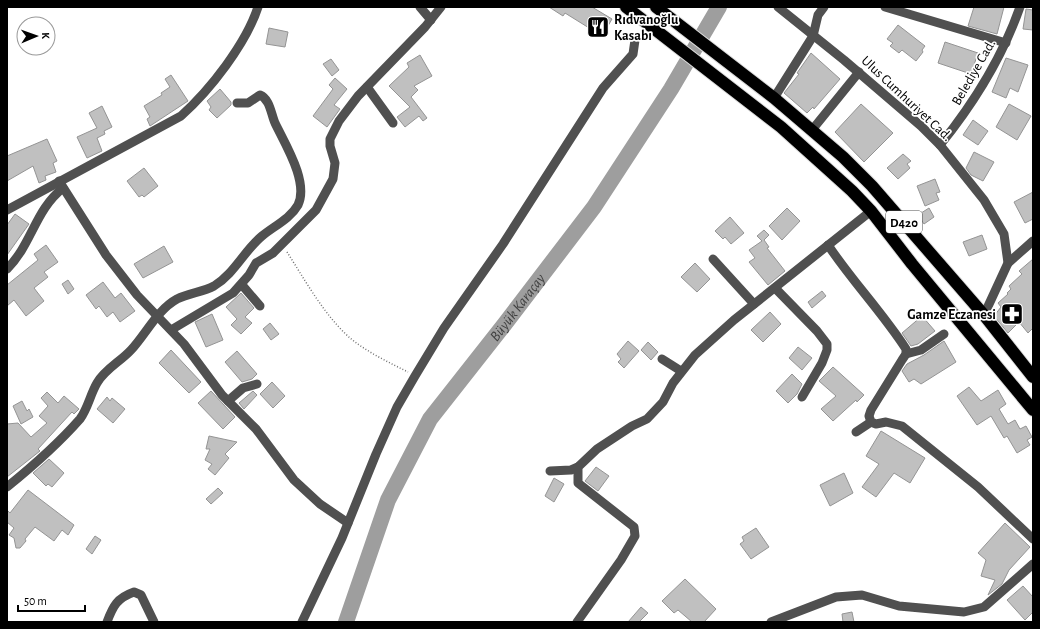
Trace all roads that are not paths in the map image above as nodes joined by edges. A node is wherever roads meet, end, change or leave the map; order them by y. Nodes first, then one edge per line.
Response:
1 (258, 7) edge
2 (420, 7) edge
3 (441, 7) edge
4 (626, 7) edge
5 (656, 7) edge
6 (778, 7) edge
7 (824, 7) edge
8 (885, 7) edge
9 (1020, 7) edge
10 (431, 20) junction
11 (813, 36) junction
12 (635, 40) dead end
13 (1006, 43) junction
14 (859, 72) junction
15 (367, 87) junction
16 (774, 98) junction
17 (237, 103) dead end
18 (393, 124) dead end
19 (812, 130) junction
20 (940, 145) junction
21 (61, 184) junction
22 (7, 210) edge
23 (871, 211) junction
24 (1033, 241) edge
25 (828, 245) junction
26 (713, 259) dead end
27 (1008, 263) junction
28 (7, 269) edge
29 (242, 285) junction
30 (775, 288) junction
31 (754, 304) junction
32 (260, 306) dead end
33 (157, 315) junction
34 (984, 315) junction
35 (171, 330) junction
36 (944, 334) dead end
37 (906, 354) junction
38 (662, 359) dead end
39 (681, 371) junction
40 (1033, 377) edge
41 (257, 384) dead end
42 (802, 397) dead end
43 (228, 401) junction
44 (1033, 410) edge
45 (870, 422) junction
46 (856, 432) dead end
47 (578, 467) junction
48 (550, 471) dead end
49 (7, 487) edge
50 (348, 522) junction
51 (1033, 539) edge
52 (1033, 564) edge
53 (795, 617) edge
54 (107, 622) edge
55 (154, 622) edge
56 (302, 622) edge
57 (577, 622) edge
58 (771, 622) edge

1 - 21 street
2 - 10 street
3 - 10 street
4 - 23 highway
5 - 16 highway, D420
6 - 11 street, Ulus Cumhuriyet Cad.
7 - 11 street
8 - 13 street
9 - 13 street, Belediye Cad.
10 - 15 street
11 - 14 street, Ulus Cumhuriyet Cad.
11 - 16 street
12 - 50 street
13 - 20 street, Belediye Cad.
14 - 19 street
14 - 20 street, Ulus Cumhuriyet Cad.
15 - 18 street
15 - 29 street
16 - 19 highway, D420
17 - 33 street
19 - 34 highway, D420
20 - 27 street, Ulus Cumhuriyet Cad.
21 - 22 street
21 - 28 street
21 - 33 street
23 - 25 street
23 - 44 highway
24 - 27 street
25 - 30 street
25 - 37 street
26 - 31 street
27 - 34 street
29 - 32 street
29 - 35 street
30 - 31 street
30 - 42 street
31 - 39 street
33 - 35 street
33 - 49 street
34 - 40 highway, D420
35 - 43 street
36 - 37 street
37 - 45 street
38 - 39 street
39 - 47 street
41 - 43 street
43 - 50 street
45 - 46 street
45 - 51 street
47 - 48 street
47 - 57 street
50 - 56 street
52 - 53 street
53 - 58 street
54 - 55 street

